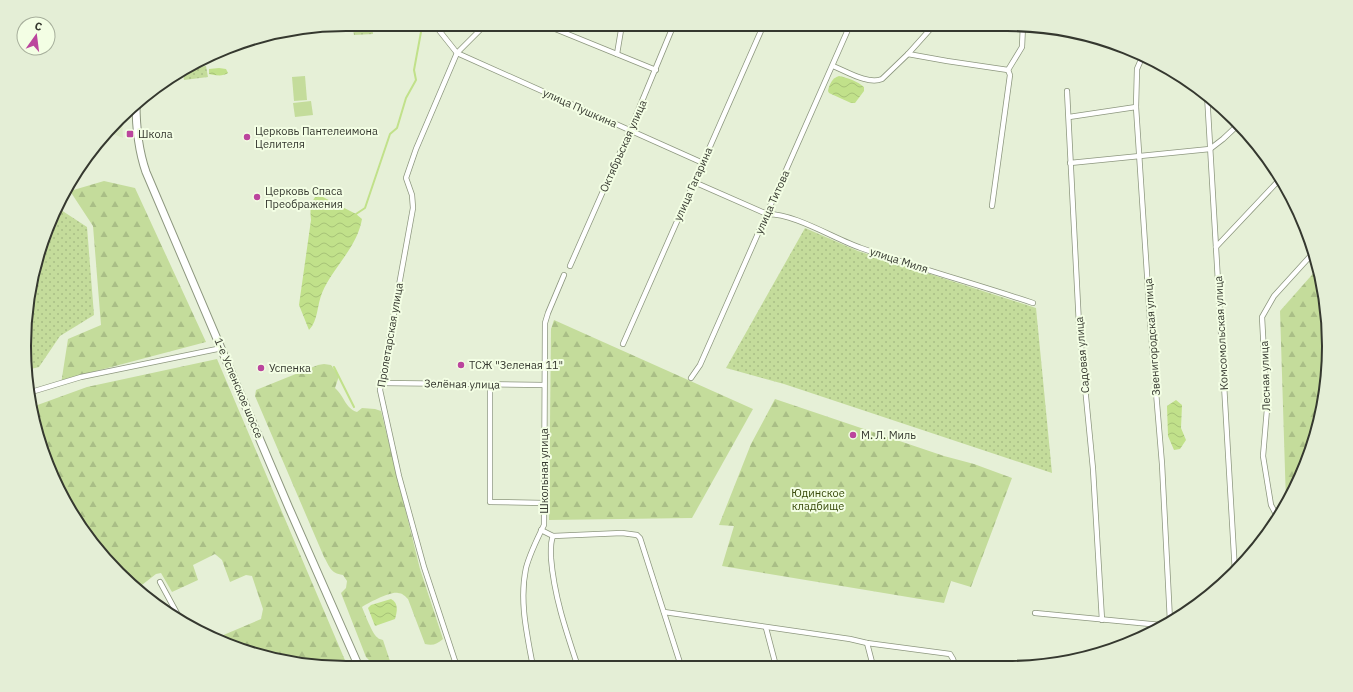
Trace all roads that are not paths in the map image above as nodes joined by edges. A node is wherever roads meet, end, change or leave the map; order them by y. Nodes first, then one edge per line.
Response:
1 (440, 31) edge
2 (479, 31) edge
3 (560, 31) edge
4 (621, 31) edge
5 (671, 31) edge
6 (761, 31) edge
7 (847, 31) edge
8 (929, 31) edge
9 (1023, 32) edge
10 (457, 53) junction
11 (617, 54) junction
12 (908, 54) junction
13 (1140, 60) edge
14 (833, 66) junction
15 (656, 70) junction
16 (1008, 70) junction
17 (1067, 91) dead end
18 (1207, 103) edge
19 (1136, 107) junction
20 (136, 111) edge
21 (1068, 117) junction
22 (1235, 128) edge
23 (630, 130) junction
24 (1210, 149) junction
25 (1140, 156) junction
26 (1070, 162) junction
27 (703, 163) junction
28 (694, 182) junction
29 (1276, 183) edge
30 (992, 206) dead end
31 (767, 214) junction
32 (1216, 247) junction
33 (1309, 258) edge
34 (570, 266) dead end
35 (564, 275) dead end
36 (1033, 302) dead end
37 (623, 344) dead end
38 (222, 348) junction
39 (691, 378) dead end
40 (381, 383) junction
41 (490, 385) junction
42 (544, 386) junction
43 (35, 391) edge
44 (544, 503) junction
45 (1275, 512) edge
46 (541, 530) junction
47 (553, 536) junction
48 (1235, 564) edge
49 (160, 582) dead end
50 (176, 611) edge
51 (664, 612) junction
52 (1035, 613) dead end
53 (1170, 616) edge
54 (1102, 620) junction
55 (1153, 625) edge
56 (766, 628) junction
57 (867, 643) junction
58 (356, 661) edge
59 (455, 661) edge
60 (533, 661) edge
61 (576, 661) edge
62 (679, 661) edge
63 (775, 661) edge
64 (872, 661) edge
65 (953, 661) edge

1 - 10 street
2 - 10 street
3 - 11 street
4 - 11 street
5 - 15 street, Октябрьская улица
6 - 27 street, улица Гагарина
7 - 14 street, улица Титова
8 - 12 street
9 - 16 street
10 - 23 street, улица Пушкина
10 - 40 street, Пролетарская улица
11 - 15 street
12 - 14 street
12 - 16 street
13 - 19 street, Звенигородская улица
14 - 31 street, улица Титова
15 - 23 street, Октябрьская улица
16 - 30 street
17 - 21 street, Садовая улица
18 - 24 street, Комсомольская улица
19 - 21 street
19 - 25 street, Звенигородская улица
20 - 38 main road, 1-е Успенское шоссе
21 - 26 street, Садовая улица
22 - 24 street
23 - 27 street, улица Пушкина
23 - 34 street, Октябрьская улица
24 - 25 street
24 - 32 street, Комсомольская улица
25 - 26 street
25 - 53 street, Звенигородская улица
26 - 54 street, Садовая улица
27 - 28 street, улица Гагарина
28 - 31 street
28 - 37 street, улица Гагарина
29 - 32 street
31 - 36 street, улица Миля
31 - 39 street, улица Титова
32 - 48 street, Комсомольская улица
33 - 45 street, Лесная улица
35 - 42 street, Школьная улица
38 - 43 street
38 - 58 main road, 1-е Успенское шоссе
40 - 41 street, Зелёная улица
40 - 59 street, Пролетарская улица
41 - 42 street, Зелёная улица
41 - 44 street
42 - 44 street, Школьная улица
44 - 46 street, Школьная улица
46 - 47 street
46 - 60 street, Школьная улица
47 - 51 street
47 - 61 street
49 - 50 street
51 - 56 street
51 - 62 street
52 - 54 street
54 - 55 street
56 - 57 street
56 - 63 street
57 - 64 street
57 - 65 street

